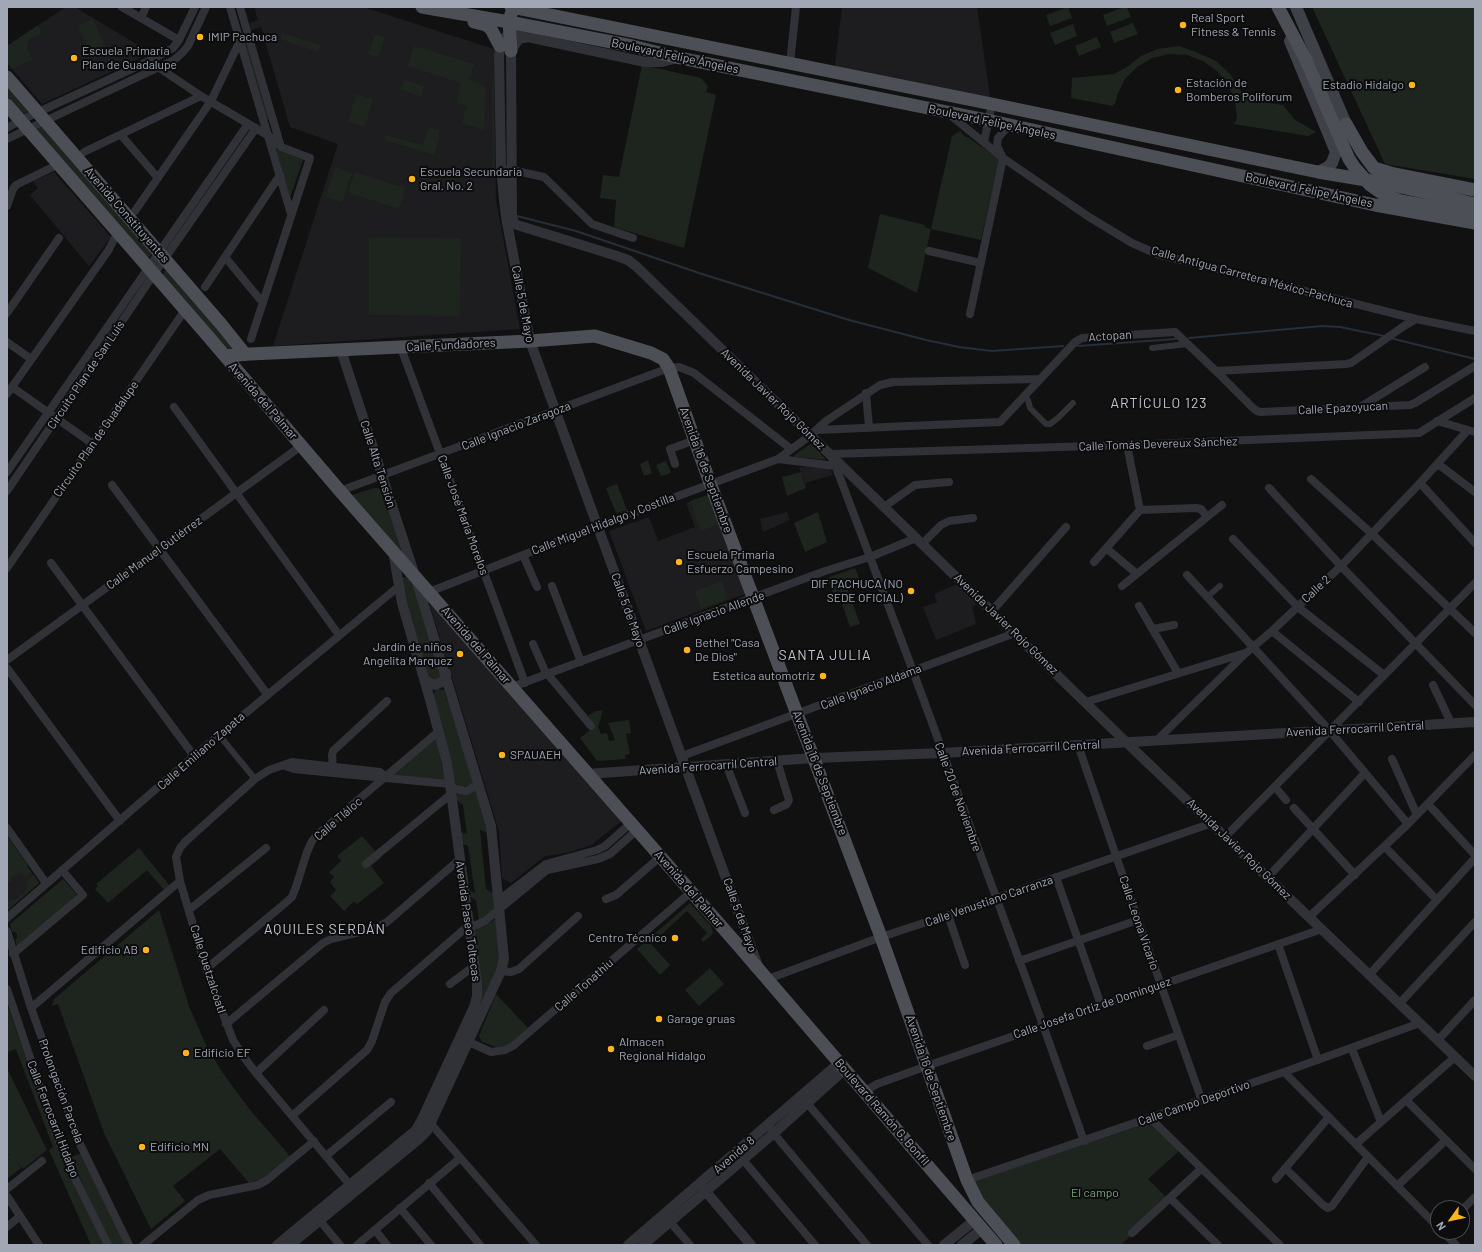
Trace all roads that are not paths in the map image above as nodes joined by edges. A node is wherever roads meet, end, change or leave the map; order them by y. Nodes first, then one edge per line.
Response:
1 (122, 7) edge
2 (146, 7) edge
3 (195, 7) edge
4 (206, 7) edge
5 (230, 7) edge
6 (240, 7) edge
7 (512, 7) edge
8 (796, 7) edge
9 (1277, 7) edge
10 (1296, 7) edge
11 (430, 8) edge
12 (461, 14) junction
13 (141, 18) junction
14 (509, 28) junction
15 (248, 34) junction
16 (179, 40) junction
17 (240, 40) junction
18 (632, 46) junction
19 (506, 48) junction
20 (725, 50) junction
21 (680, 58) junction
22 (149, 61) junction
23 (790, 63) junction
24 (1320, 63) junction
25 (158, 67) junction
26 (7, 77) edge
27 (201, 96) junction
28 (211, 101) junction
29 (7, 104) edge
30 (992, 104) junction
31 (948, 113) junction
32 (42, 117) junction
33 (988, 120) junction
34 (1346, 124) junction
35 (25, 125) junction
36 (1009, 125) junction
37 (252, 126) junction
38 (7, 128) edge
39 (121, 135) junction
40 (269, 136) junction
41 (7, 139) edge
42 (984, 142) junction
43 (1332, 142) junction
44 (281, 147) junction
45 (84, 152) dead end
46 (1003, 158) junction
47 (59, 164) junction
48 (501, 167) junction
49 (512, 171) junction
50 (1318, 172) junction
51 (280, 176) junction
52 (1346, 177) junction
53 (158, 178) junction
54 (1300, 189) junction
55 (1475, 190) edge
56 (1475, 204) edge
57 (7, 206) edge
58 (135, 211) dead end
59 (292, 214) junction
60 (1475, 215) edge
61 (1475, 223) edge
62 (510, 224) junction
63 (118, 232) junction
64 (58, 238) dead end
65 (633, 238) dead end
66 (929, 251) dead end
67 (162, 256) junction
68 (225, 257) junction
69 (981, 263) junction
70 (151, 271) junction
71 (205, 287) dead end
72 (263, 303) junction
73 (185, 310) junction
74 (7, 313) edge
75 (1394, 313) junction
76 (970, 314) dead end
77 (1416, 319) junction
78 (1475, 331) edge
79 (1394, 333) junction
80 (251, 339) dead end
81 (7, 342) edge
82 (530, 342) junction
83 (1187, 344) junction
84 (401, 348) junction
85 (1152, 348) dead end
86 (341, 350) junction
87 (245, 354) junction
88 (225, 356) junction
89 (31, 359) junction
90 (1475, 366) edge
91 (1425, 367) dead end
92 (669, 368) junction
93 (1216, 370) junction
94 (1040, 379) junction
95 (9, 390) edge
96 (866, 393) junction
97 (1024, 396) junction
98 (1475, 398) edge
99 (1073, 403) dead end
100 (1361, 406) junction
101 (174, 407) dead end
102 (555, 412) junction
103 (48, 413) junction
104 (56, 418) junction
105 (1437, 421) junction
106 (869, 427) junction
107 (1471, 431) edge
108 (814, 432) junction
109 (695, 440) junction
110 (93, 444) junction
111 (1127, 445) junction
112 (301, 446) junction
113 (791, 449) junction
114 (441, 454) junction
115 (831, 454) junction
116 (778, 459) junction
117 (675, 464) dead end
118 (1438, 464) junction
119 (835, 466) junction
120 (7, 472) edge
121 (382, 475) junction
122 (1311, 479) dead end
123 (949, 482) dead end
124 (710, 483) junction
125 (1420, 483) junction
126 (112, 485) dead end
127 (1268, 488) dead end
128 (7, 491) edge
129 (340, 491) junction
130 (1475, 492) edge
131 (236, 493) junction
132 (1222, 505) dead end
133 (884, 507) junction
134 (1140, 510) junction
135 (1207, 516) junction
136 (974, 518) dead end
137 (597, 526) junction
138 (1066, 527) dead end
139 (1372, 534) junction
140 (1233, 539) dead end
141 (919, 541) junction
142 (1475, 543) edge
143 (1106, 548) junction
144 (159, 549) junction
145 (392, 552) junction
146 (523, 555) junction
147 (870, 557) junction
148 (1094, 562) dead end
149 (51, 563) dead end
150 (1341, 566) junction
151 (7, 568) edge
152 (483, 570) junction
153 (1137, 574) junction
154 (1187, 575) dead end
155 (416, 579) junction
156 (1475, 584) edge
157 (552, 586) dead end
158 (1122, 586) dead end
159 (1220, 586) dead end
160 (398, 587) junction
161 (537, 587) dead end
162 (429, 592) junction
163 (1207, 597) junction
164 (753, 598) junction
165 (82, 605) junction
166 (1139, 606) dead end
167 (1298, 607) junction
168 (1449, 609) junction
169 (992, 611) junction
170 (1174, 625) dead end
171 (1153, 629) junction
172 (1272, 631) junction
173 (1015, 633) junction
174 (1475, 633) edge
175 (339, 635) junction
176 (639, 640) junction
177 (533, 644) dead end
178 (1415, 644) junction
179 (1253, 646) junction
180 (1246, 653) junction
181 (7, 660) edge
182 (580, 662) junction
183 (7, 668) edge
184 (913, 671) junction
185 (446, 673) junction
186 (1178, 673) junction
187 (548, 674) junction
188 (1384, 675) junction
189 (424, 679) junction
190 (525, 683) junction
191 (1433, 685) dead end
192 (512, 687) junction
193 (452, 693) junction
194 (267, 694) junction
195 (429, 696) junction
196 (387, 702) dead end
197 (1086, 702) junction
198 (1359, 702) junction
199 (1475, 705) edge
200 (798, 714) junction
201 (1475, 722) edge
202 (1451, 723) junction
203 (591, 726) dead end
204 (439, 731) junction
205 (1330, 731) junction
206 (219, 735) junction
207 (1157, 740) junction
208 (1126, 742) junction
209 (1078, 745) junction
210 (942, 753) junction
211 (1475, 755) edge
212 (194, 756) junction
213 (682, 756) junction
214 (814, 758) junction
215 (1392, 759) dead end
216 (777, 761) junction
217 (726, 764) junction
218 (686, 767) junction
219 (333, 770) junction
220 (1365, 773) junction
221 (587, 774) junction
222 (386, 777) junction
223 (255, 779) junction
224 (450, 784) junction
225 (478, 784) junction
226 (1275, 787) junction
227 (451, 794) junction
228 (1286, 800) dead end
229 (1428, 804) junction
230 (1294, 808) dead end
231 (774, 810) dead end
232 (745, 813) dead end
233 (1417, 815) junction
234 (120, 821) junction
235 (1212, 823) junction
236 (1408, 824) junction
237 (634, 827) junction
238 (7, 828) edge
239 (1313, 828) junction
240 (1226, 836) junction
241 (1385, 847) junction
242 (266, 848) dead end
243 (1475, 855) edge
244 (1116, 856) junction
245 (660, 857) junction
246 (1475, 858) edge
247 (460, 859) junction
248 (366, 864) dead end
249 (62, 870) junction
250 (1355, 875) junction
251 (1056, 877) junction
252 (1268, 877) junction
253 (180, 882) junction
254 (46, 883) junction
255 (692, 892) junction
256 (606, 899) dead end
257 (996, 899) junction
258 (1437, 900) junction
259 (499, 904) junction
260 (189, 910) junction
261 (578, 916) dead end
262 (948, 916) junction
263 (1310, 917) junction
264 (7, 918) edge
265 (1138, 920) junction
266 (1475, 922) edge
267 (469, 925) junction
268 (1322, 929) junction
269 (7, 931) edge
270 (881, 937) junction
271 (1078, 941) junction
272 (1278, 944) junction
273 (14, 954) junction
274 (1019, 961) junction
275 (965, 965) dead end
276 (474, 966) junction
277 (206, 969) junction
278 (501, 971) junction
279 (1370, 974) junction
280 (764, 975) junction
281 (450, 984) dead end
282 (1161, 984) junction
283 (7, 989) edge
284 (1475, 1000) edge
285 (1400, 1003) junction
286 (1101, 1005) junction
287 (31, 1008) junction
288 (324, 1010) dead end
289 (1420, 1023) junction
290 (226, 1024) junction
291 (1043, 1025) junction
292 (1178, 1035) junction
293 (1438, 1040) junction
294 (469, 1042) junction
295 (1146, 1046) dead end
296 (1352, 1049) junction
297 (1455, 1057) junction
298 (1318, 1060) junction
299 (842, 1066) junction
300 (927, 1066) junction
301 (1284, 1072) junction
302 (256, 1073) junction
303 (1475, 1076) edge
304 (442, 1089) junction
305 (864, 1092) junction
306 (1406, 1100) junction
307 (1202, 1101) junction
308 (391, 1102) dead end
309 (807, 1103) junction
310 (292, 1116) junction
311 (1150, 1118) junction
312 (1329, 1118) junction
313 (1381, 1122) junction
314 (431, 1124) junction
315 (770, 1130) junction
316 (1446, 1140) junction
317 (1084, 1141) junction
318 (314, 1142) junction
319 (1356, 1144) junction
320 (326, 1156) junction
321 (740, 1156) junction
322 (1368, 1157) junction
323 (460, 1158) junction
324 (42, 1161) dead end
325 (1285, 1168) junction
326 (1201, 1169) junction
327 (1475, 1169) edge
328 (1276, 1179) dead end
329 (967, 1180) junction
330 (429, 1183) junction
331 (350, 1185) junction
332 (1397, 1186) junction
333 (702, 1188) junction
334 (7, 1189) edge
335 (7, 1196) edge
336 (1170, 1198) junction
337 (400, 1208) junction
338 (20, 1216) junction
339 (317, 1217) junction
340 (1430, 1219) edge
341 (670, 1222) junction
342 (978, 1224) junction
343 (7, 1227) edge
344 (375, 1230) junction
345 (1132, 1233) dead end
346 (39, 1245) edge
347 (108, 1245) edge
348 (130, 1245) edge
349 (143, 1245) edge
350 (277, 1245) edge
351 (290, 1245) edge
352 (340, 1245) edge
353 (357, 1245) edge
354 (388, 1245) edge
355 (431, 1245) edge
356 (480, 1245) edge
357 (536, 1245) edge
358 (628, 1245) edge
359 (643, 1245) edge
360 (690, 1245) edge
361 (751, 1245) edge
362 (814, 1245) edge
363 (867, 1245) edge
364 (928, 1245) edge
365 (944, 1245) edge
366 (962, 1245) edge
367 (996, 1245) edge
368 (1014, 1245) edge
369 (1218, 1245) edge
370 (1280, 1245) edge

1 - 13 street
2 - 13 street
3 - 16 street
4 - 25 street
5 - 17 street
6 - 15 street
7 - 14 main road
7 - 20 main road, Boulevard Felipe Ángeles
8 - 23 street
9 - 43 main road
9 - 60 main road, bridge
10 - 24 main road
11 - 12 main road, Boulevard Felipe Ángeles
12 - 14 main road, Boulevard Felipe Ángeles
12 - 19 main road
13 - 16 street
14 - 18 main road, Boulevard Felipe Ángeles
14 - 19 main road
15 - 17 street
15 - 44 street
16 - 22 street
17 - 28 street
17 - 40 street
18 - 20 main road
18 - 21 main road, Boulevard Felipe Ángeles
19 - 21 street
19 - 48 street, Calle 5 de Mayo
19 - 49 street, Calle 5 de Mayo
20 - 23 main road, Boulevard Felipe Ángeles
21 - 31 main road, Boulevard Felipe Ángeles
22 - 25 street
22 - 32 street
23 - 30 main road, Boulevard Felipe Ángeles
24 - 34 main road
24 - 43 main road
25 - 27 street
25 - 32 street
26 - 32 main road, Avenida Constituyentes
27 - 28 street
27 - 39 street
28 - 37 street
28 - 53 street
29 - 35 main road, Avenida Constituyentes
30 - 33 street
30 - 50 main road, Boulevard Felipe Ángeles
31 - 33 main road, Boulevard Felipe Ángeles
31 - 42 street, Calle Antigua Carretera México-Pachuca
32 - 35 street
32 - 35 street
32 - 67 main road, Avenida Constituyentes
33 - 36 main road, Boulevard Felipe Ángeles
33 - 42 street
34 - 52 main road
34 - 55 main road
35 - 38 street
35 - 41 street
35 - 47 main road, Avenida Constituyentes
36 - 46 street
36 - 54 main road, Boulevard Felipe Ángeles
37 - 40 street
37 - 67 street, Circuito Plan de San Luis
39 - 45 street
39 - 53 street
40 - 44 street
40 - 51 street
42 - 46 street, Calle Antigua Carretera México-Pachuca
43 - 50 main road
44 - 59 street
46 - 69 street
46 - 75 street, Calle Antigua Carretera México-Pachuca
47 - 57 street
47 - 63 main road, Avenida Constituyentes
48 - 49 street
48 - 62 street, Calle 5 de Mayo
49 - 62 street, Calle 5 de Mayo
49 - 65 street
50 - 52 main road, Boulevard Felipe Ángeles
51 - 59 street
51 - 68 street
52 - 54 main road
52 - 56 main road, Boulevard Felipe Ángeles
53 - 58 street
54 - 61 main road, Boulevard Felipe Ángeles
59 - 72 street
62 - 82 street, Calle 5 de Mayo
62 - 108 street, Avenida Javier Rojo Gómez
63 - 70 main road, Avenida Constituyentes
63 - 89 street
64 - 74 street
66 - 69 street
67 - 70 street, Circuito Plan de San Luis
67 - 87 main road, Avenida Constituyentes
68 - 71 street
68 - 72 street
69 - 76 street
70 - 73 main road, Avenida Constituyentes
70 - 103 street, Circuito Plan de San Luis
70 - 104 street, Circuito Plan de San Luis
72 - 80 street
73 - 88 main road, Avenida del Palmar
73 - 110 street, Circuito Plan de Guadalupe
75 - 77 street, Calle Antigua Carretera México-Pachuca
75 - 79 street
77 - 78 street, Calle Antigua Carretera México-Pachuca
77 - 79 street
79 - 93 street
81 - 89 street
82 - 84 main road, Calle Fundadores
82 - 92 main road, Calle Fundadores
82 - 102 street, Calle 5 de Mayo
83 - 85 street
83 - 93 street, Actopan
83 - 94 street, Actopan
84 - 86 main road, Calle Fundadores
84 - 114 street, Calle José María Morelos
86 - 87 main road, Calle Fundadores
86 - 121 street, Calle Alta Tensión
87 - 88 main road, Calle Fundadores
88 - 112 main road, Avenida del Palmar
89 - 95 street
90 - 100 street, Calle Epazoyucan
91 - 100 street
92 - 102 street, Calle Ignacio Zaragoza
92 - 109 main road, Avenida 16 de Septiembre
92 - 113 street
93 - 100 street, Calle Epazoyucan
94 - 96 street, Calle Miguel Hidalgo y Costilla
94 - 97 street, Actopan
95 - 103 street
96 - 106 street
96 - 108 street, Calle Miguel Hidalgo y Costilla
97 - 99 street
97 - 106 street, Actopan
98 - 105 street, Calle Tomás Devereux Sánchez
101 - 131 street
102 - 114 street, Calle Ignacio Zaragoza
102 - 137 street, Calle 5 de Mayo
103 - 104 street
103 - 120 street, Circuito Plan de San Luis
104 - 110 street
104 - 128 street, Circuito Plan de San Luis
105 - 107 street
105 - 111 street, Calle Tomás Devereux Sánchez
106 - 108 street
107 - 118 street, Calle 2
108 - 113 street, Calle Miguel Hidalgo y Costilla
108 - 115 street, Avenida Javier Rojo Gómez
109 - 117 street
109 - 124 main road, Avenida 16 de Septiembre
110 - 151 street, Circuito Plan de Guadalupe
111 - 115 street, Calle Tomás Devereux Sánchez
111 - 134 street
112 - 129 main road, Avenida del Palmar
112 - 131 street, Calle Manuel Gutiérrez
113 - 116 street, Calle Miguel Hidalgo y Costilla
114 - 121 street, Calle Ignacio Zaragoza
114 - 152 street, Calle José María Morelos
115 - 119 street, Calle 20 de Noviembre
115 - 133 street, Avenida Javier Rojo Gómez
116 - 119 street, Calle Miguel Hidalgo y Costilla
116 - 124 street, Calle Miguel Hidalgo y Costilla
118 - 125 street, Calle 2
118 - 130 street
119 - 147 street, Calle 20 de Noviembre
121 - 129 street, Calle Ignacio Zaragoza
121 - 155 street, Calle Alta Tensión
122 - 139 street
123 - 133 street
124 - 137 street, Calle Miguel Hidalgo y Costilla
124 - 164 main road, Avenida 16 de Septiembre
125 - 139 street, Calle 2
125 - 142 street
126 - 144 street
127 - 150 street
129 - 145 main road, Avenida del Palmar
131 - 144 street, Calle Manuel Gutiérrez
131 - 175 street
132 - 135 street
133 - 141 street, Avenida Javier Rojo Gómez
134 - 135 street
134 - 143 street
135 - 153 street
136 - 141 street
137 - 146 street, Calle Miguel Hidalgo y Costilla
137 - 176 street, Calle 5 de Mayo
138 - 169 street
139 - 150 street, Calle 2
139 - 168 street
140 - 167 street
141 - 147 street, Calle Ignacio Allende
141 - 169 street, Avenida Javier Rojo Gómez
143 - 148 street
143 - 153 street
144 - 165 street, Calle Manuel Gutiérrez
144 - 194 street
145 - 155 main road, Avenida del Palmar
145 - 160 street, Avenida Paseo Toltecas
146 - 152 street, Calle Miguel Hidalgo y Costilla
146 - 161 street
147 - 164 street, Calle Ignacio Allende
147 - 184 street, Calle 20 de Noviembre
149 - 165 street
150 - 167 street, Calle 2
150 - 178 street
152 - 162 street, Calle Miguel Hidalgo y Costilla
152 - 190 street, Calle José María Morelos
153 - 158 street
154 - 163 street
155 - 162 main road, Avenida del Palmar
155 - 185 street, Avenida Paseo Toltecas
156 - 168 street
157 - 182 street
159 - 163 street
160 - 175 street, Calle Emiliano Zapata
160 - 189 street, Avenida Paseo Toltecas
162 - 192 main road, Avenida del Palmar
163 - 179 street
164 - 176 street, Calle Ignacio Allende
164 - 200 main road, Avenida 16 de Septiembre
165 - 181 street, Calle Manuel Gutiérrez
165 - 212 street
166 - 171 street
167 - 172 street, Calle 2
167 - 188 street
168 - 174 street
168 - 178 street
169 - 173 street, Avenida Javier Rojo Gómez
170 - 171 street
171 - 186 street
172 - 179 street, Calle 2
172 - 198 street
173 - 184 street, Calle Ignacio Aldama
173 - 197 street, Avenida Javier Rojo Gómez
175 - 194 street, Calle Emiliano Zapata
176 - 182 street, Calle Ignacio Allende
176 - 213 street, Calle 5 de Mayo
177 - 187 street
178 - 188 street
178 - 199 street
179 - 180 street, Calle 2
179 - 205 street
180 - 186 street
180 - 207 street, Calle 2
182 - 187 street, Calle Ignacio Allende
183 - 234 street
184 - 200 street, Calle Ignacio Aldama
184 - 210 street, Calle 20 de Noviembre
185 - 189 street
185 - 193 street, Avenida Paseo Toltecas
186 - 197 street
187 - 190 street, Calle Ignacio Allende
187 - 203 street
188 - 198 street
189 - 195 street, Avenida Paseo Toltecas
190 - 192 street, Calle Ignacio Allende
191 - 202 street
192 - 221 main road, Avenida del Palmar
193 - 195 street
193 - 225 street, Avenida Paseo Toltecas
194 - 206 street, Calle Emiliano Zapata
195 - 204 street, Avenida Paseo Toltecas
196 - 219 street
197 - 208 street, Avenida Javier Rojo Gómez
198 - 205 street
200 - 213 street, Calle Ignacio Aldama
200 - 214 main road, Avenida 16 de Septiembre
201 - 202 street, Avenida Ferrocarril Central
202 - 205 street, Avenida Ferrocarril Central
204 - 222 street, Calle Tláloc
204 - 224 street, Avenida Paseo Toltecas
205 - 207 street, Avenida Ferrocarril Central
205 - 220 street
205 - 226 street
206 - 212 street, Calle Emiliano Zapata
206 - 223 street
207 - 208 street, Avenida Ferrocarril Central
208 - 209 street, Avenida Ferrocarril Central
208 - 235 street, Avenida Javier Rojo Gómez
209 - 210 street, Avenida Ferrocarril Central
209 - 244 street, Calle Leona Vicario
210 - 214 street, Avenida Ferrocarril Central
210 - 257 street, Calle 20 de Noviembre
211 - 229 street
212 - 234 street, Calle Emiliano Zapata
213 - 218 street, Calle 5 de Mayo
214 - 216 street, Avenida Ferrocarril Central
214 - 270 main road, Avenida 16 de Septiembre
215 - 233 street
216 - 217 street, Avenida Ferrocarril Central
216 - 231 street
217 - 218 street, Avenida Ferrocarril Central
217 - 232 street
218 - 221 street, Avenida Ferrocarril Central
218 - 280 street, Calle 5 de Mayo
219 - 222 street, Calle Quetzalcóatl
219 - 223 street, Calle Quetzalcóatl
220 - 236 street
220 - 239 street
221 - 237 main road, Avenida del Palmar
222 - 224 street, Calle Quetzalcóatl
222 - 277 street, Calle Tláloc
223 - 253 street, Calle Quetzalcóatl
224 - 225 street, Calle Quetzalcóatl
224 - 227 street, Avenida Paseo Toltecas
225 - 259 street, Avenida Paseo Toltecas
226 - 228 street
226 - 240 street
227 - 247 street, Avenida Paseo Toltecas
227 - 248 street
229 - 233 street
229 - 243 street
230 - 239 street
233 - 236 street
234 - 249 street, Calle Emiliano Zapata
235 - 240 street, Avenida Javier Rojo Gómez
235 - 244 street, Calle Venustiano Carranza
236 - 241 street
237 - 245 main road, Avenida del Palmar
237 - 259 street
238 - 254 street
239 - 250 street
239 - 252 street
240 - 252 street, Avenida Javier Rojo Gómez
241 - 250 street
241 - 258 street
242 - 260 street
244 - 251 street, Calle Venustiano Carranza
244 - 265 street, Calle Leona Vicario
245 - 255 main road, Avenida del Palmar
245 - 256 street
246 - 258 street
247 - 267 street, Avenida Paseo Toltecas
247 - 290 street
249 - 254 street, Calle Emiliano Zapata
249 - 273 street
250 - 263 street
251 - 257 street, Calle Venustiano Carranza
251 - 271 street
252 - 263 street, Avenida Javier Rojo Gómez
253 - 260 street, Calle Quetzalcóatl
253 - 287 street
254 - 264 street, Calle Emiliano Zapata
255 - 280 main road, Avenida del Palmar
255 - 294 street, Calle Tonathiu
257 - 262 street, Calle Venustiano Carranza
257 - 274 street, Calle 20 de Noviembre
258 - 279 street
259 - 267 street
259 - 278 street, Avenida Paseo Toltecas
260 - 277 street, Calle Quetzalcóatl
261 - 278 street
262 - 270 street, Calle Venustiano Carranza
262 - 275 street
263 - 268 street, Avenida Javier Rojo Gómez
265 - 271 street
265 - 282 street, Calle Leona Vicario
266 - 285 street
267 - 276 street, Avenida Paseo Toltecas
267 - 310 street
268 - 272 street, Calle Josefa Ortiz de Domínguez
268 - 279 street, Avenida Javier Rojo Gómez
269 - 273 street, Prolongación Parcela
270 - 280 street, Calle Venustiano Carranza
270 - 300 main road, Avenida 16 de Septiembre
271 - 274 street
271 - 286 street
272 - 282 street, Calle Josefa Ortiz de Domínguez
272 - 298 street
273 - 287 street, Prolongación Parcela
274 - 291 street, Calle 20 de Noviembre
276 - 281 street
276 - 304 street, Avenida Paseo Toltecas
277 - 290 street, Calle Quetzalcóatl
278 - 294 street, Avenida Paseo Toltecas
279 - 285 street, Avenida Javier Rojo Gómez
280 - 299 main road, Boulevard Ramón G. Bonfil
282 - 286 street, Calle Josefa Ortiz de Domínguez
282 - 292 street, Calle Leona Vicario
283 - 347 street, Calle Ferrocarril Hidalgo
284 - 293 street
285 - 289 street, Avenida Javier Rojo Gómez
286 - 291 street, Calle Josefa Ortiz de Domínguez
287 - 348 street, Prolongación Parcela
288 - 302 street
289 - 293 street, Avenida Javier Rojo Gómez
289 - 296 street, Calle Campo Deportivo
290 - 302 street, Calle Quetzalcóatl
291 - 300 street, Calle Josefa Ortiz de Domínguez
291 - 317 street, Calle 20 de Noviembre
292 - 295 street
292 - 307 street, Calle Leona Vicario
293 - 297 street, Avenida Javier Rojo Gómez
294 - 304 street, Avenida Paseo Toltecas
296 - 298 street, Calle Campo Deportivo
296 - 313 street
297 - 303 street, Avenida Javier Rojo Gómez
297 - 306 street
298 - 301 street, Calle Campo Deportivo
299 - 305 main road, Boulevard Ramón G. Bonfil
299 - 309 street, Avenida 8
299 - 315 street, Avenida 8
300 - 305 street, Calle Josefa Ortiz de Domínguez
300 - 329 main road, Avenida 16 de Septiembre
301 - 307 street, Calle Campo Deportivo
301 - 312 street
302 - 310 street, Calle Quetzalcóatl
304 - 314 street, Avenida Paseo Toltecas
304 - 331 street, Avenida Paseo Toltecas
305 - 342 main road, Boulevard Ramón G. Bonfil
306 - 313 street
306 - 316 street
307 - 311 street, Calle Campo Deportivo
308 - 320 street
309 - 315 street, Avenida 8
309 - 364 street
310 - 318 street, Calle Quetzalcóatl
311 - 317 street, Calle Campo Deportivo
311 - 326 street
312 - 319 street
312 - 325 street
313 - 319 street
314 - 323 street
314 - 339 street, Avenida Paseo Toltecas
315 - 321 street, Avenida 8
315 - 363 street
316 - 327 street
316 - 332 street
317 - 329 street, Calle Campo Deportivo
318 - 320 street, Calle Quetzalcóatl
318 - 349 street
319 - 322 street
320 - 331 street, Calle Quetzalcóatl
321 - 333 street, Avenida 8
321 - 362 street
322 - 325 street
322 - 332 street
323 - 330 street
323 - 357 street
324 - 334 street
325 - 328 street
326 - 336 street
326 - 370 street
329 - 368 main road
330 - 337 street
330 - 356 street
331 - 339 street, Avenida Paseo Toltecas
332 - 340 street
333 - 341 street, Avenida 8
333 - 358 street, Avenida 8
333 - 361 street
335 - 338 street
336 - 345 street
336 - 369 street
337 - 344 street
337 - 355 street
338 - 343 street
338 - 346 street
339 - 350 street, Avenida Paseo Toltecas
339 - 351 street, Avenida Paseo Toltecas
339 - 352 street
341 - 359 street, Avenida 8
341 - 360 street
342 - 365 street
342 - 366 street
342 - 367 main road, Boulevard Ramón G. Bonfil
344 - 353 street
344 - 354 street

